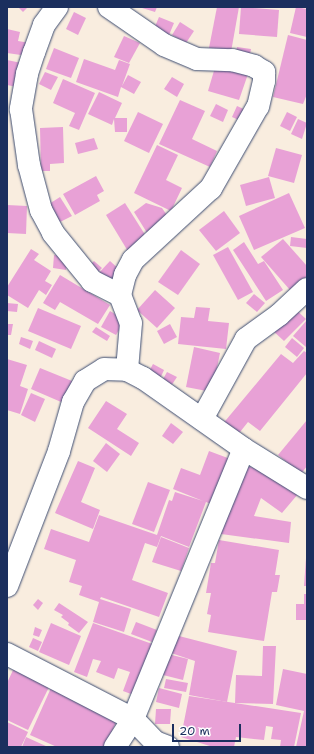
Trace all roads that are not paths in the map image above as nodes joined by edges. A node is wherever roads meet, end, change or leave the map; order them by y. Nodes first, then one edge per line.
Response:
1 (57, 7) edge
2 (109, 7) edge
3 (307, 289) edge
4 (120, 295) junction
5 (127, 370) junction
6 (202, 419) junction
7 (244, 449) junction
8 (307, 488) edge
9 (7, 586) edge
10 (7, 654) edge
11 (132, 719) junction
12 (115, 747) edge
13 (168, 747) edge

1 - 4 street
2 - 4 street
3 - 6 street
4 - 5 street
5 - 6 street
5 - 9 street
6 - 7 street
7 - 8 street
7 - 11 street
10 - 11 street
11 - 12 street
11 - 13 street

